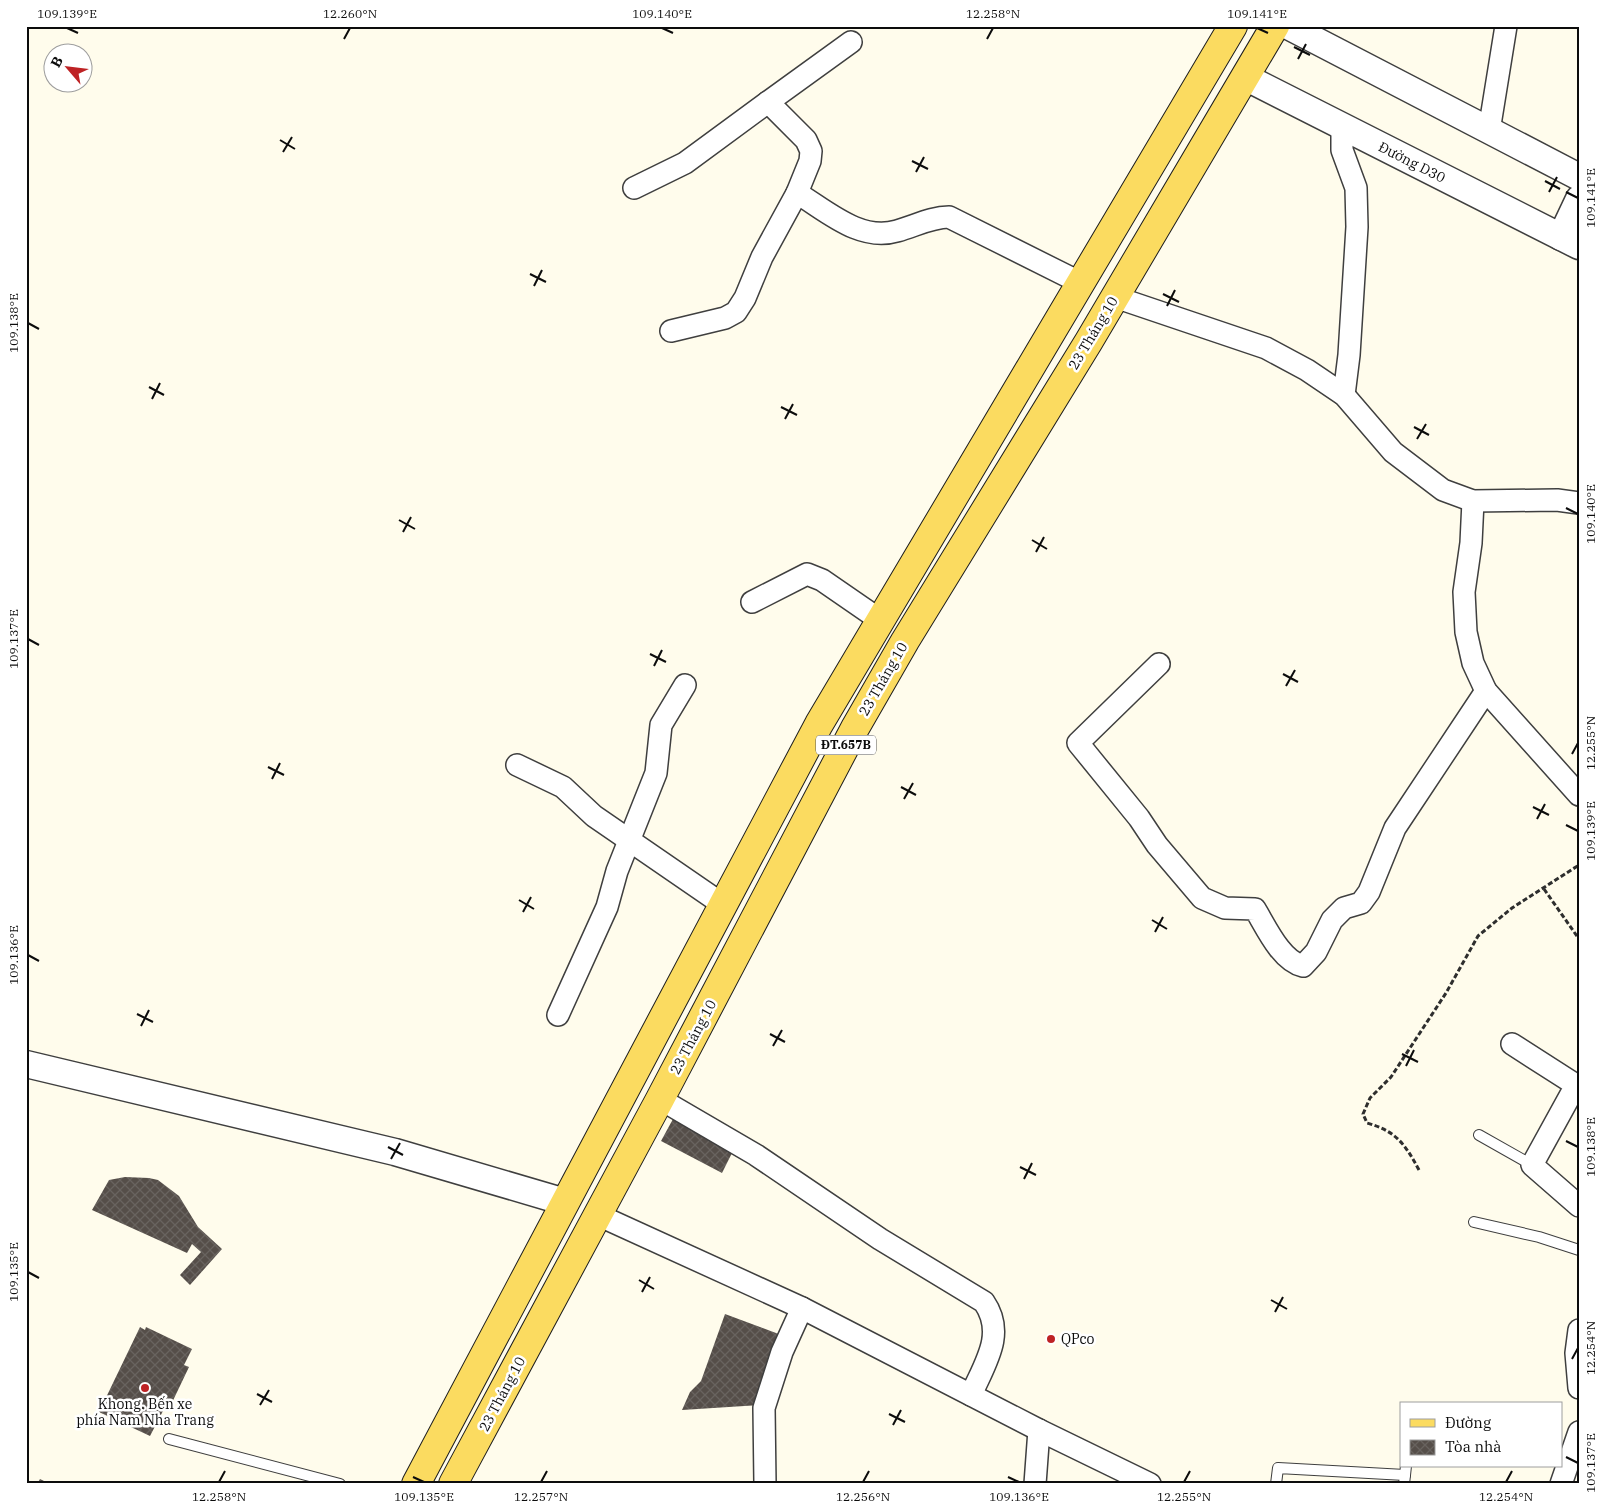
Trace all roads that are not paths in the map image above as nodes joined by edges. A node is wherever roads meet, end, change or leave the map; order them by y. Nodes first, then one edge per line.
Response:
1 (1233, 26) edge
2 (1275, 26) edge
3 (1288, 26) edge
4 (1506, 26) edge
5 (851, 42) dead end
6 (1213, 60) junction
7 (1245, 77) junction
8 (768, 102) junction
9 (1342, 126) junction
10 (1489, 131) junction
11 (1579, 177) edge
12 (634, 188) dead end
13 (797, 193) junction
14 (1579, 199) edge
15 (1570, 241) edge
16 (1081, 283) junction
17 (1115, 296) junction
18 (671, 331) dead end
19 (1344, 395) junction
20 (1473, 501) junction
21 (1579, 503) edge
22 (752, 602) dead end
23 (880, 620) junction
24 (1159, 664) dead end
25 (685, 685) dead end
26 (1486, 691) junction
27 (517, 765) dead end
28 (1579, 795) edge
29 (628, 840) junction
30 (722, 904) junction
31 (558, 1015) dead end
32 (1512, 1044) dead end
33 (26, 1064) edge
34 (660, 1098) junction
35 (1479, 1135) dead end
36 (1532, 1165) junction
37 (565, 1202) junction
38 (1579, 1206) edge
39 (598, 1215) junction
40 (1474, 1222) dead end
41 (1579, 1250) edge
42 (802, 1308) junction
43 (1579, 1330) edge
44 (1579, 1388) edge
45 (971, 1394) junction
46 (1039, 1430) junction
47 (1579, 1432) edge
48 (169, 1439) dead end
49 (1405, 1475) edge
50 (340, 1484) edge
51 (416, 1484) edge
52 (454, 1484) edge
53 (766, 1484) edge
54 (1035, 1484) edge
55 (1150, 1484) edge
56 (1276, 1484) edge
57 (1561, 1484) edge

1 - 6 main road, ĐT.657B
2 - 7 main road, 23 Tháng 10 / ĐT.657B
3 - 10 street
4 - 10 street
5 - 8 street
6 - 7 main road
6 - 16 main road, ĐT.657B
7 - 9 street, Đường D30
7 - 17 main road, 23 Tháng 10 / ĐT.657B
8 - 12 street
8 - 13 street
9 - 15 street, Đường D30
9 - 19 street
10 - 11 street
13 - 16 street
13 - 18 street
14 - 15 street
16 - 17 main road
16 - 23 main road, ĐT.657B
17 - 19 street
17 - 34 main road, 23 Tháng 10 / ĐT.657B
19 - 20 street
20 - 21 street
20 - 26 street
22 - 23 street
23 - 30 main road, ĐT.657B
24 - 26 street
25 - 29 street
26 - 28 street
27 - 29 street
29 - 30 street
29 - 31 street
30 - 37 main road, ĐT.657B
32 - 36 street
33 - 37 street
34 - 39 main road, 23 Tháng 10 / ĐT.657B
34 - 45 street
35 - 36 lane
36 - 38 street
37 - 39 main road
37 - 51 main road, ĐT.657B
39 - 42 street
39 - 52 main road, 23 Tháng 10 / ĐT.657B
40 - 41 lane
42 - 45 street
42 - 53 street
43 - 44 street
45 - 46 street
46 - 54 street
46 - 55 street
47 - 57 street
48 - 50 lane
49 - 56 lane

